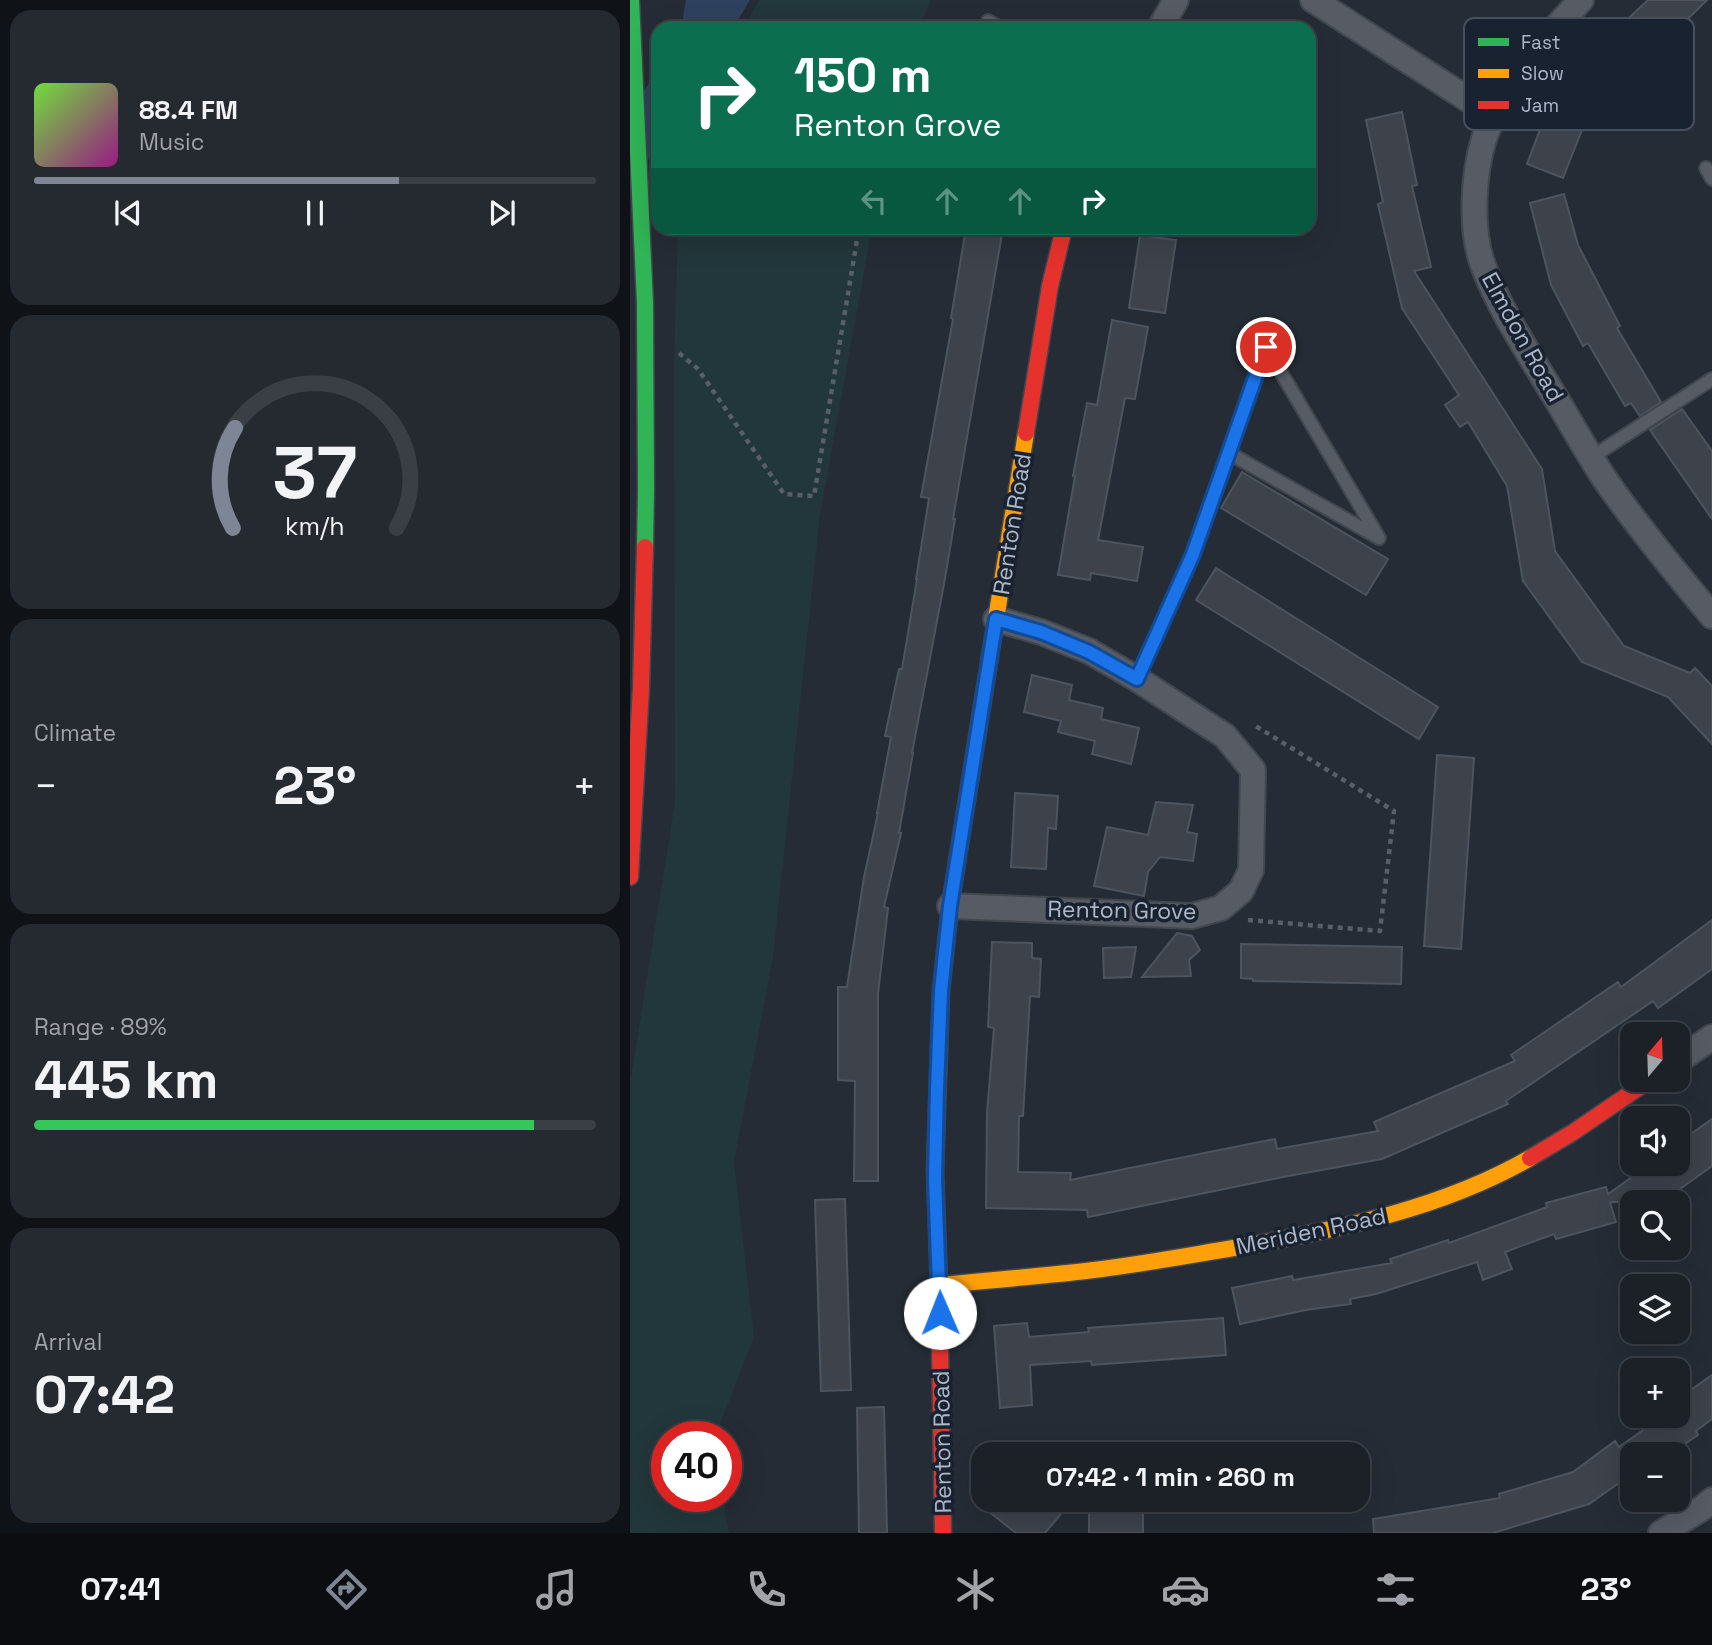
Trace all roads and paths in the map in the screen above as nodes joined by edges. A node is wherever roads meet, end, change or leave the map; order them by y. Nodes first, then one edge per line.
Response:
1 (631, 0) edge
2 (1176, 0) edge
3 (1313, 0) edge
4 (1581, 0) edge
5 (1564, 18) edge
6 (1164, 21) edge
7 (1464, 97) edge
8 (1488, 130) edge
9 (858, 235) edge
10 (1062, 235) edge
11 (646, 326) junction
12 (1712, 379) edge
13 (1229, 453) junction
14 (1592, 457) junction
15 (1712, 616) edge
16 (996, 619) junction
17 (1137, 679) junction
18 (1225, 736) junction
19 (630, 877) edge
20 (950, 906) junction
21 (1246, 920) dead end
22 (1712, 1038) edge
23 (1690, 1052) edge
24 (1632, 1092) edge
25 (939, 1285) junction
26 (1712, 1500) edge
27 (943, 1533) edge
28 (1661, 1533) edge

1 - 11 street, bridge
2 - 6 street
3 - 7 street
4 - 5 street, Elmdon Road
8 - 14 street, Elmdon Road
9 - 11 path
10 - 16 street, Renton Road
11 - 19 street
12 - 14 lane
13 - 13 lane
13 - 17 lane
14 - 15 street, Elmdon Road
16 - 17 street, Renton Grove
16 - 20 street, Renton Road
17 - 18 street, Renton Grove
18 - 20 street, Renton Grove
18 - 21 path
20 - 25 street, Renton Road
22 - 23 street
24 - 25 street, Meriden Road
25 - 27 street, Renton Road
26 - 28 street

